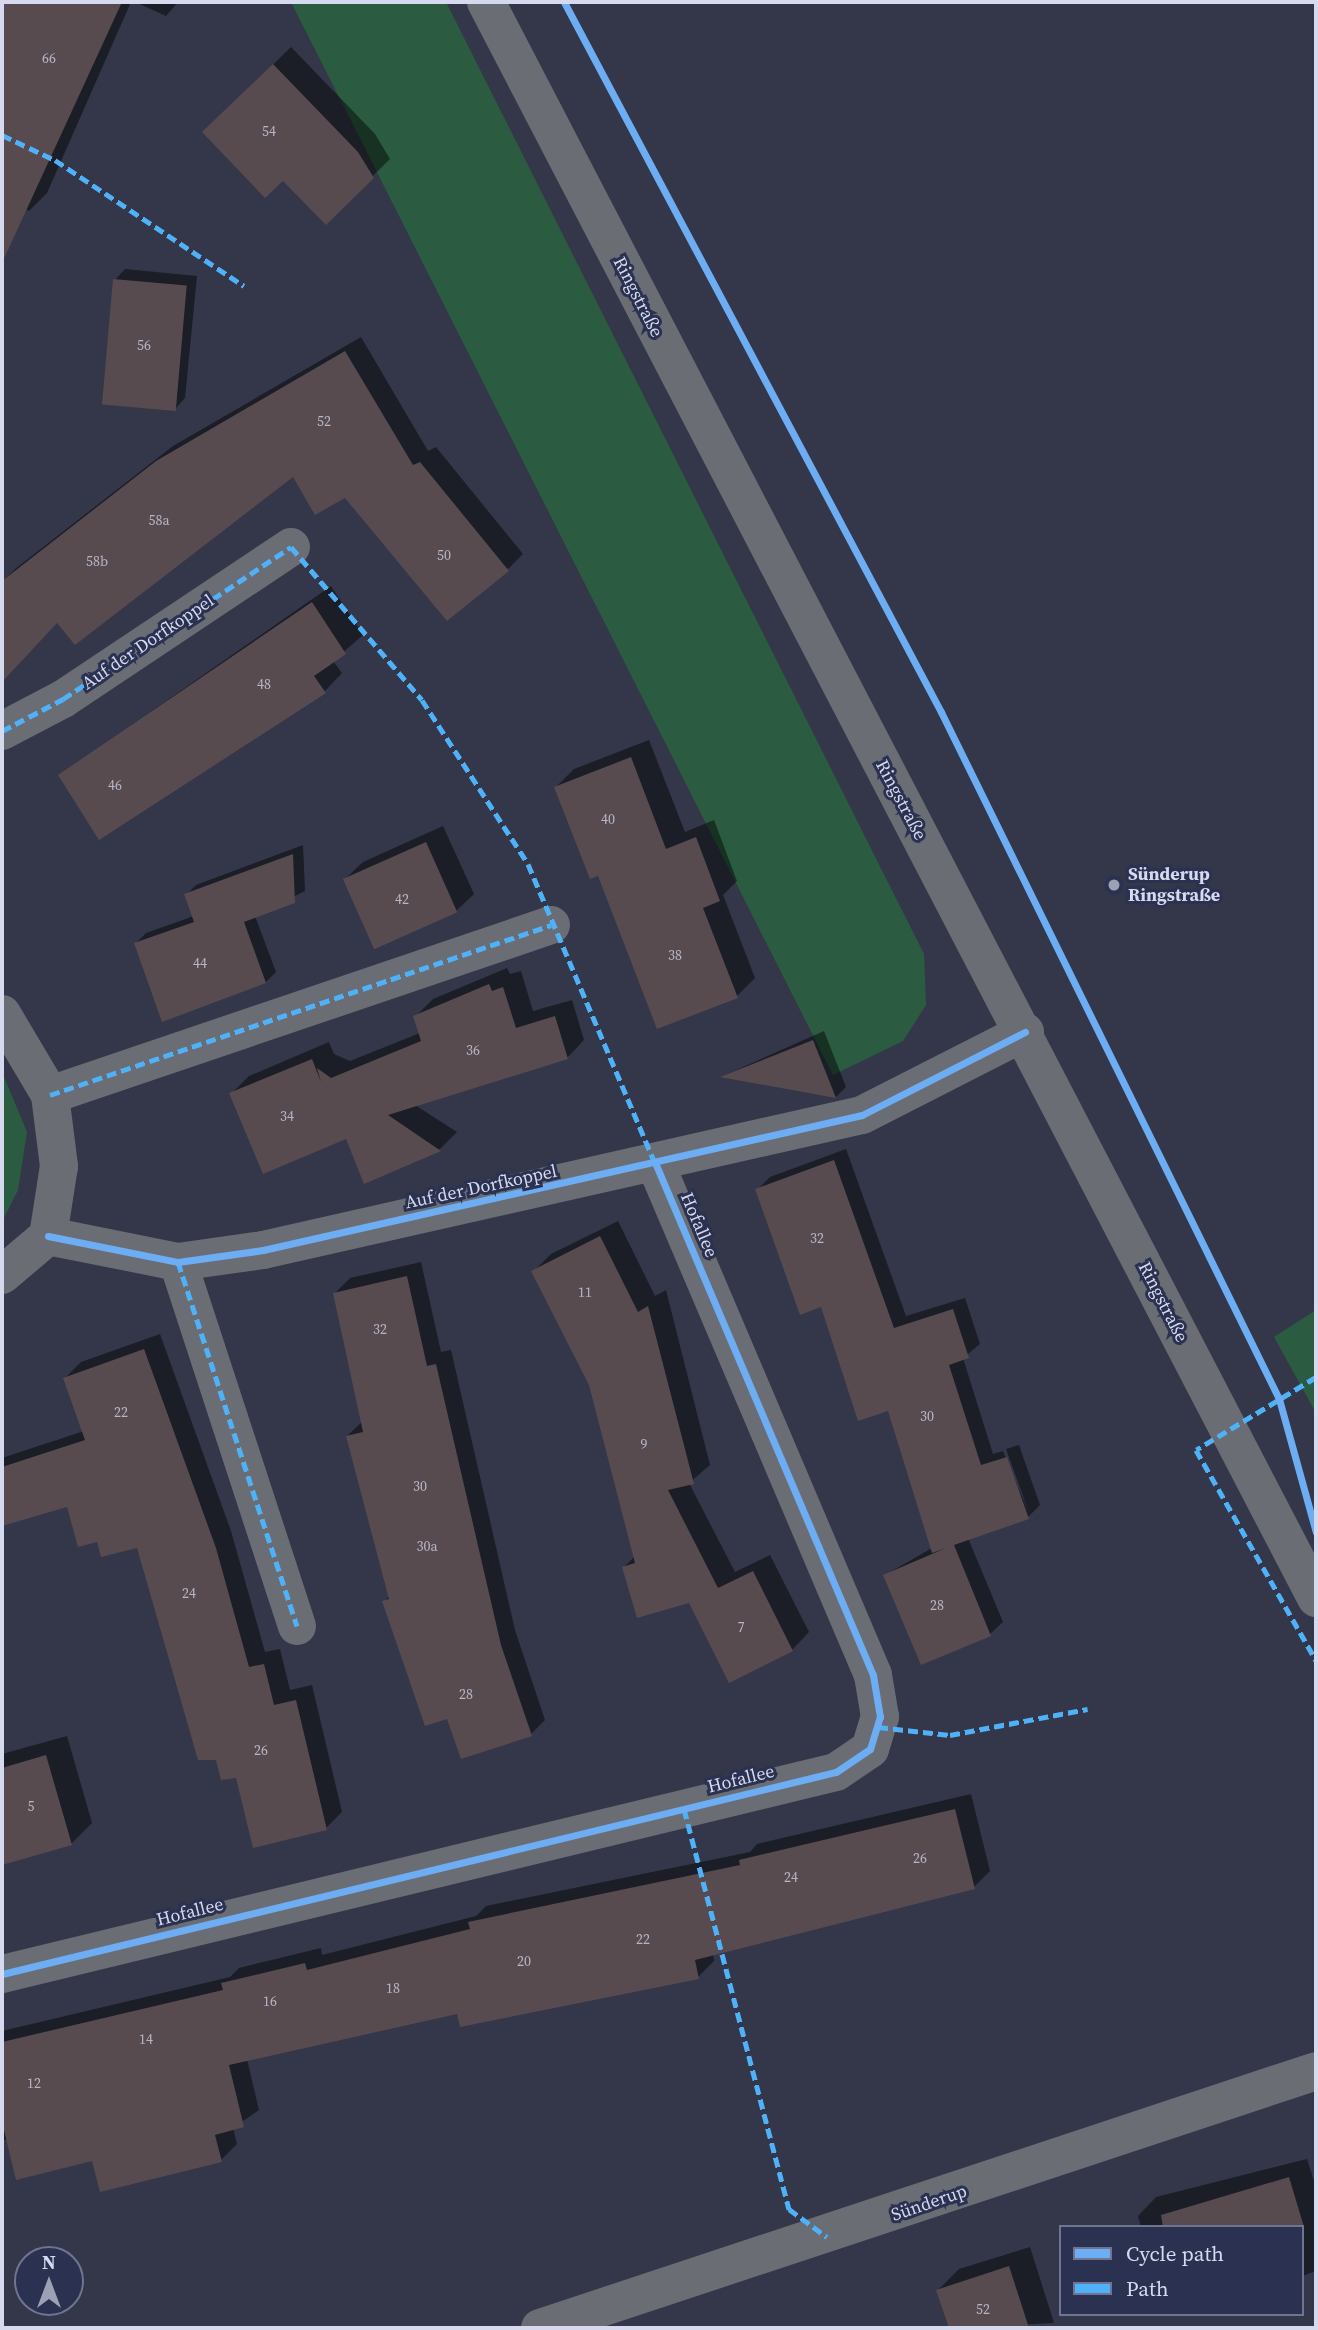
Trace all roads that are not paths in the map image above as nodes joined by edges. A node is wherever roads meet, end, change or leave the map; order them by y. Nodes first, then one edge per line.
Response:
1 (486, 2) edge
2 (290, 547) dead end
3 (2, 731) edge
4 (551, 925) dead end
5 (2, 1014) edge
6 (1025, 1032) junction
7 (50, 1096) junction
8 (656, 1165) junction
9 (48, 1236) junction
10 (178, 1262) junction
11 (2, 1275) edge
12 (1316, 1598) edge
13 (297, 1626) dead end
14 (2, 1974) edge
15 (1316, 2071) edge
16 (540, 2328) edge

1 - 6 street, Ringstraße
2 - 3 street, Auf der Dorfkoppel
4 - 7 street
5 - 7 street
6 - 8 street, Auf der Dorfkoppel
6 - 12 street, Ringstraße
7 - 9 street
8 - 10 street, Auf der Dorfkoppel
8 - 14 street, Hofallee
9 - 10 street, Auf der Dorfkoppel
9 - 11 street
10 - 13 street
15 - 16 street, Sünderup

